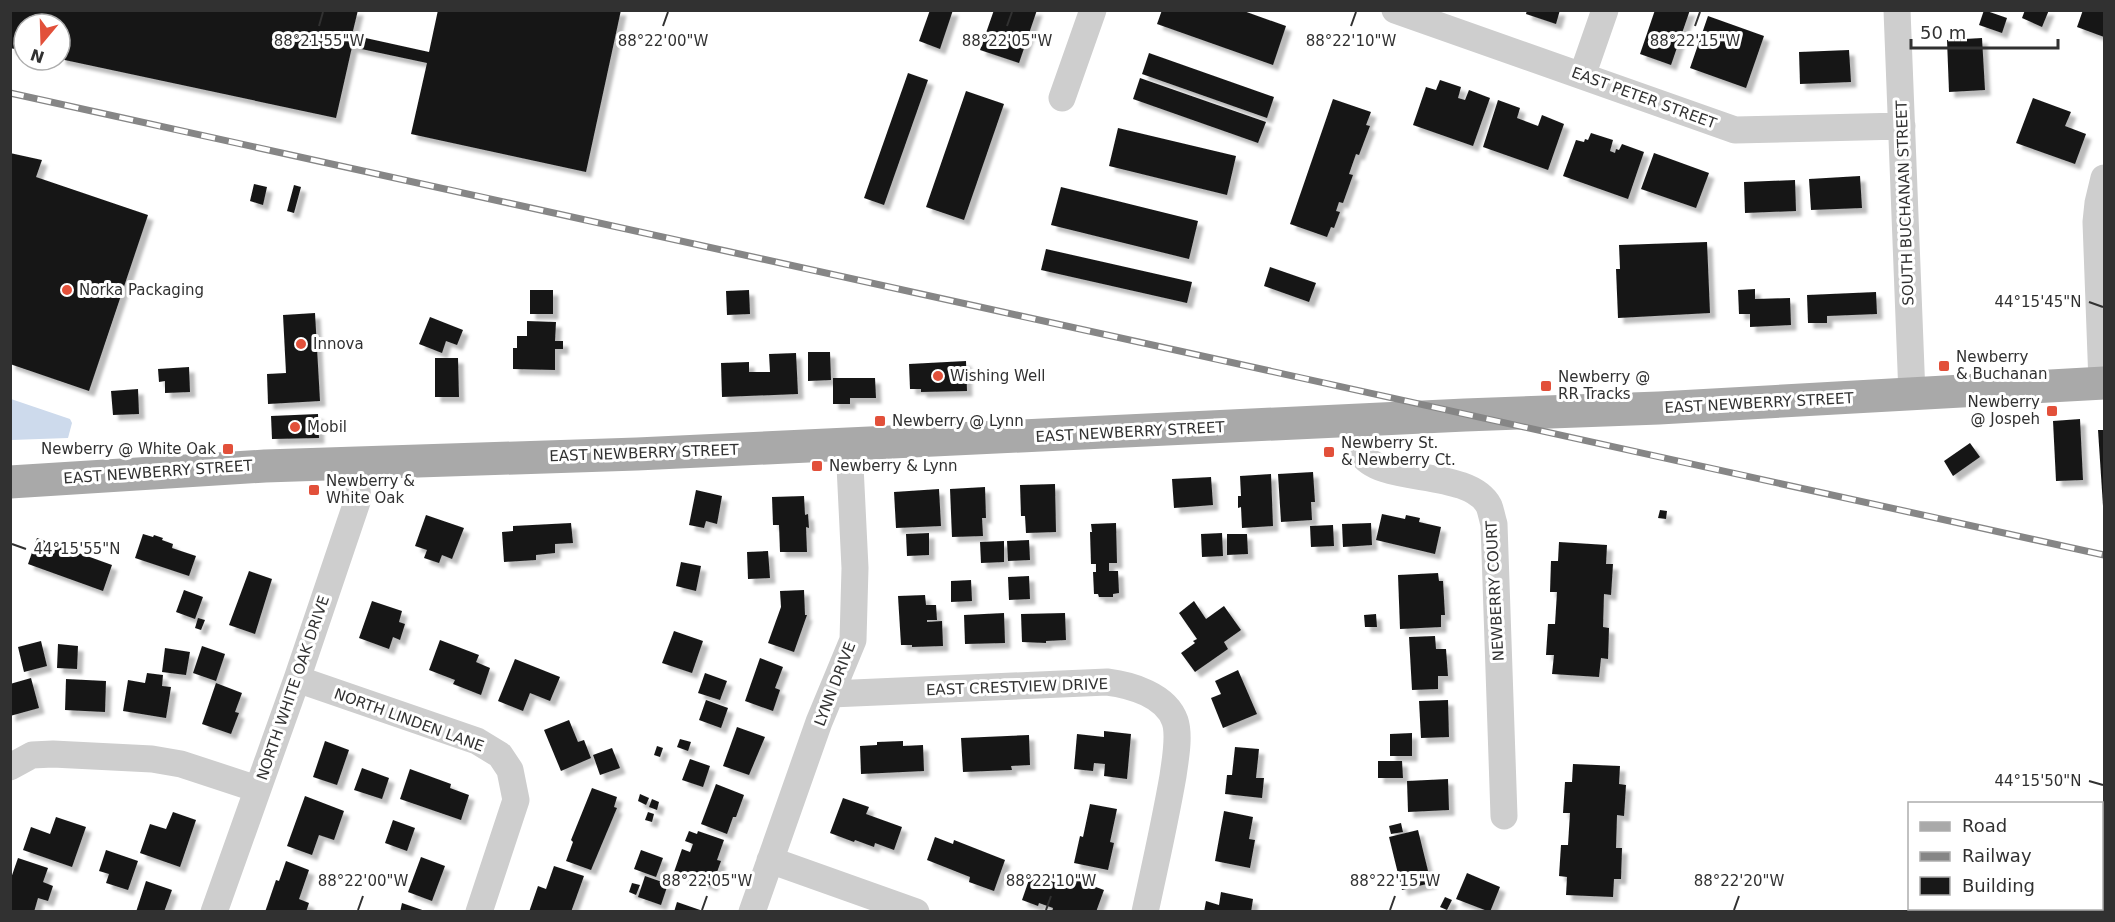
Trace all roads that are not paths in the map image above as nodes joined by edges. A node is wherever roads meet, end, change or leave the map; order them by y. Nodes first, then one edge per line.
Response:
1 (1093, 10) edge
2 (1395, 10) edge
3 (1605, 10) edge
4 (1897, 10) edge
5 (1582, 76) junction
6 (1062, 98) dead end
7 (1902, 126) junction
8 (2104, 178) edge
9 (2103, 383) edge
10 (1912, 395) junction
11 (1356, 421) junction
12 (849, 445) junction
13 (354, 463) junction
14 (10, 482) edge
15 (297, 680) junction
16 (831, 693) junction
17 (10, 766) edge
18 (257, 789) junction
19 (1504, 816) dead end
20 (770, 860) junction
21 (214, 912) edge
22 (479, 912) edge
23 (752, 912) edge
24 (916, 912) edge
25 (1145, 912) edge

1 - 6 street
2 - 5 street, EAST PETER STREET
3 - 5 street
4 - 7 street, SOUTH BUCHANAN STREET
5 - 7 street, EAST PETER STREET
7 - 10 street, SOUTH BUCHANAN STREET
8 - 9 street
9 - 10 main road, EAST NEWBERRY STREET
10 - 11 main road, EAST NEWBERRY STREET
11 - 12 main road, EAST NEWBERRY STREET
11 - 19 street, NEWBERRY COURT
12 - 13 main road, EAST NEWBERRY STREET
12 - 16 street, LYNN DRIVE
13 - 14 main road, EAST NEWBERRY STREET
13 - 15 street, NORTH WHITE OAK DRIVE
15 - 18 street, NORTH WHITE OAK DRIVE
15 - 22 street, NORTH LINDEN LANE
16 - 20 street, LYNN DRIVE
16 - 25 street, EAST CRESTVIEW DRIVE
17 - 18 street
18 - 21 street, NORTH WHITE OAK DRIVE
20 - 23 street, LYNN DRIVE
20 - 24 street

